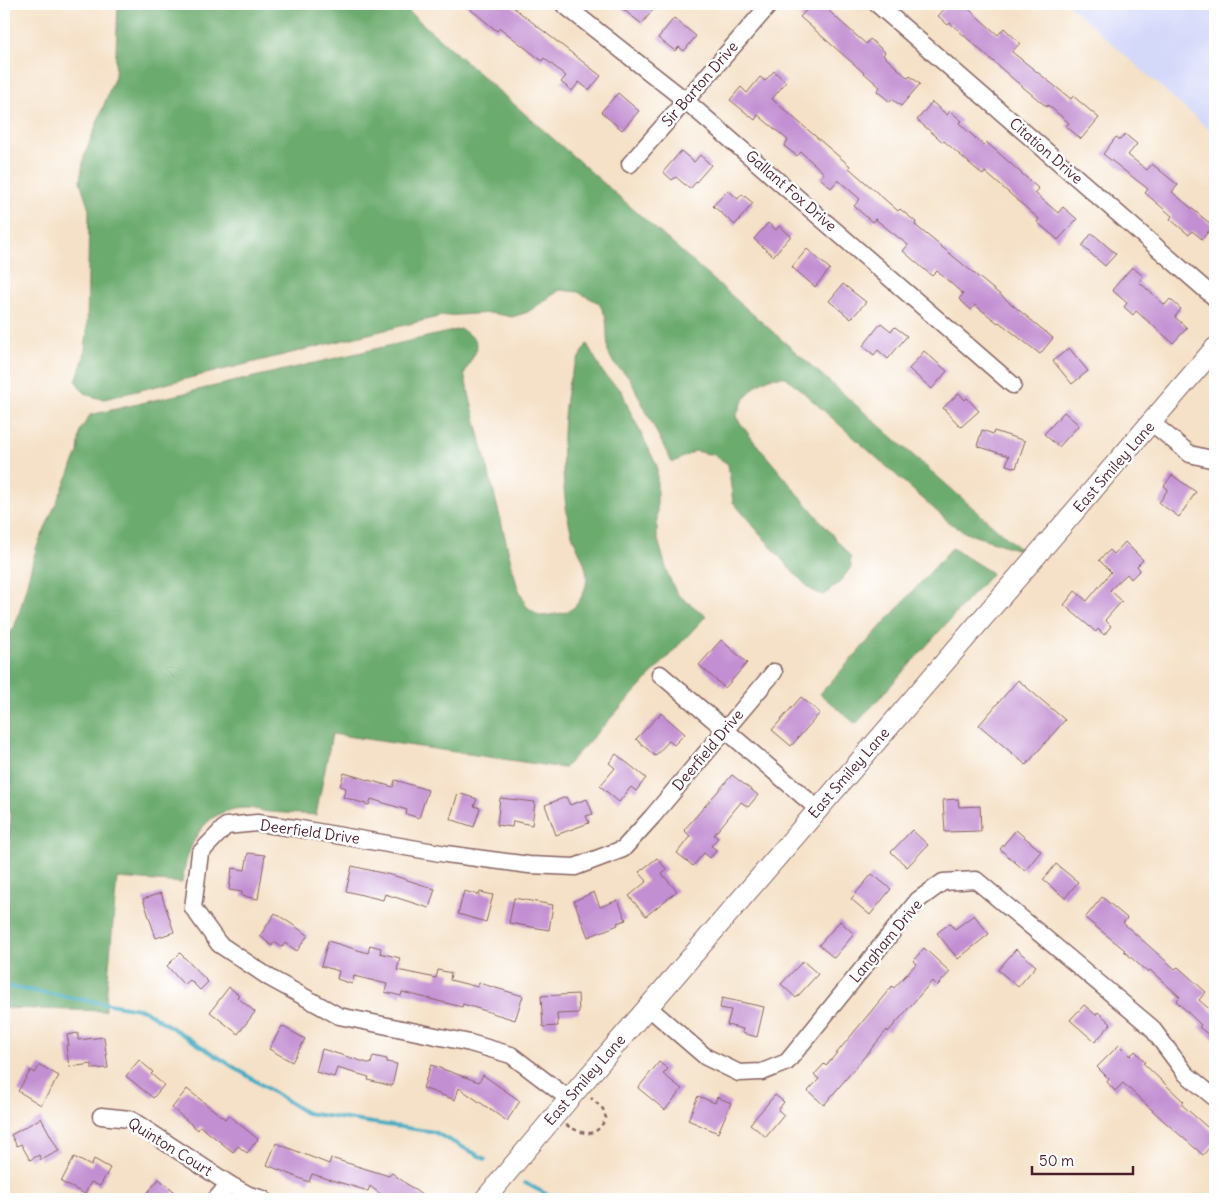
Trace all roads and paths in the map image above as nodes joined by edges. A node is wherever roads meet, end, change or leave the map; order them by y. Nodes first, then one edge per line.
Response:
1 (563, 4) edge
2 (770, 4) edge
3 (877, 4) edge
4 (686, 101) junction
5 (630, 164) dead end
6 (1215, 298) edge
7 (1215, 348) edge
8 (1013, 385) dead end
9 (1152, 422) junction
10 (1215, 460) edge
11 (774, 672) dead end
12 (660, 674) dead end
13 (724, 730) junction
14 (818, 809) junction
15 (648, 1007) junction
16 (590, 1097) dead end
17 (1215, 1098) edge
18 (569, 1099) junction
19 (101, 1116) dead end
20 (566, 1125) dead end
21 (229, 1184) junction
22 (216, 1199) edge
23 (264, 1199) edge
24 (485, 1199) edge

1 - 4 street, Gallant Fox Drive
2 - 4 street, Sir Barton Drive
3 - 6 street, Citation Drive
4 - 5 street, Sir Barton Drive
4 - 8 street, Gallant Fox Drive
7 - 9 street, East Smiley Lane
9 - 10 street
9 - 14 street, East Smiley Lane
11 - 13 street, Deerfield Drive
12 - 13 street
13 - 14 street
13 - 18 street, Deerfield Drive
14 - 15 street, East Smiley Lane
15 - 17 street, Langham Drive
15 - 18 street, East Smiley Lane
16 - 20 path
18 - 24 street, East Smiley Lane
19 - 21 street, Quinton Court
21 - 22 street
21 - 23 street, Quinton Court

